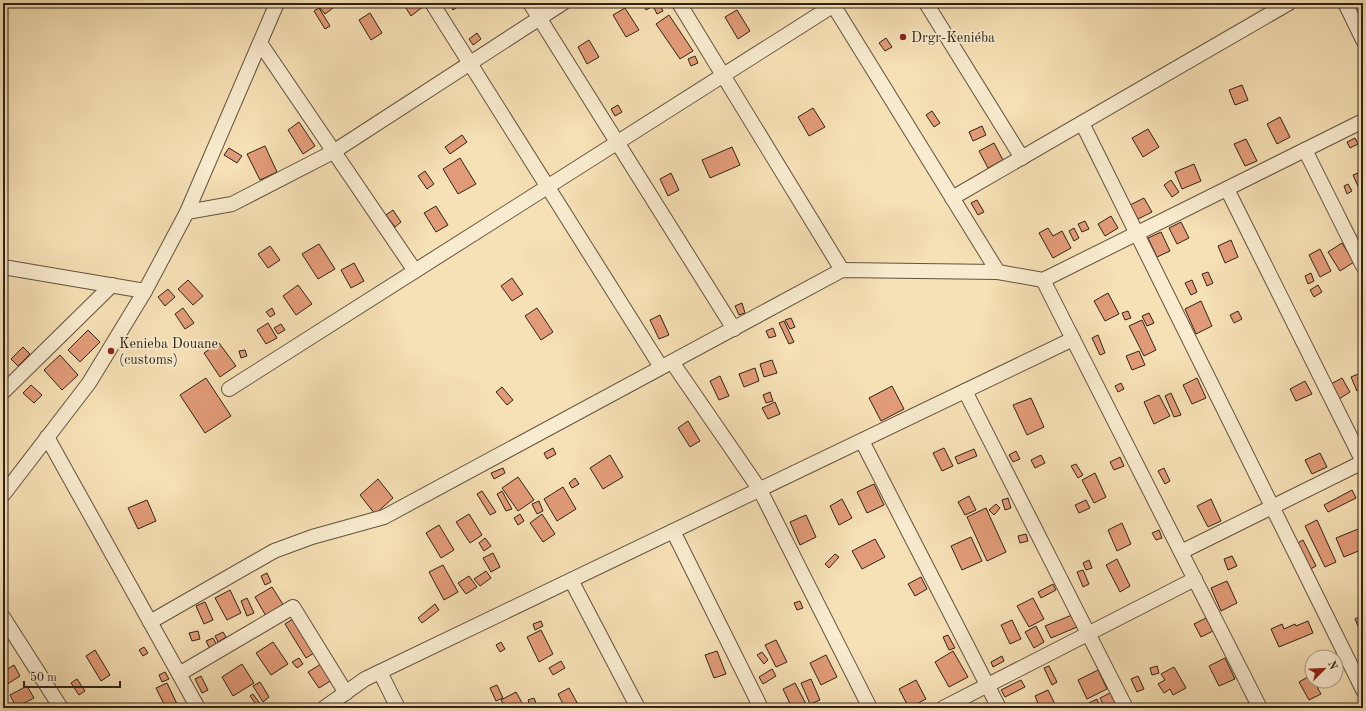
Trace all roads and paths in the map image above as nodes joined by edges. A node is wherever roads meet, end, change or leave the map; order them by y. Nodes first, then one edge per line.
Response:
1 (277, 3) edge
2 (432, 3) edge
3 (530, 3) edge
4 (563, 3) edge
5 (679, 3) edge
6 (926, 3) edge
7 (1289, 3) edge
8 (1345, 3) edge
9 (834, 4) edge
10 (539, 18) junction
11 (1363, 40) edge
12 (260, 44) junction
13 (470, 63) junction
14 (723, 75) junction
15 (1363, 121) edge
16 (1082, 123) junction
17 (617, 142) junction
18 (1306, 150) junction
19 (333, 152) junction
20 (1022, 158) junction
21 (547, 186) junction
22 (1227, 189) junction
23 (952, 198) junction
24 (187, 212) junction
25 (1136, 234) junction
26 (1363, 266) edge
27 (3, 267) edge
28 (842, 270) junction
29 (415, 271) junction
30 (998, 272) junction
31 (1043, 280) junction
32 (112, 285) junction
33 (145, 291) junction
34 (734, 329) junction
35 (1073, 340) junction
36 (667, 365) junction
37 (229, 389) dead end
38 (965, 391) junction
39 (3, 392) edge
40 (47, 437) junction
41 (862, 440) junction
42 (1363, 462) edge
43 (760, 490) junction
44 (3, 495) edge
45 (1272, 507) junction
46 (673, 531) junction
47 (1181, 552) junction
48 (1194, 579) junction
49 (571, 580) junction
50 (3, 617) edge
51 (150, 622) junction
52 (1088, 634) junction
53 (380, 672) junction
54 (179, 674) junction
55 (987, 685) junction
56 (1363, 690) edge
57 (346, 692) junction
58 (61, 708) edge
59 (198, 708) edge
60 (324, 708) edge
61 (398, 708) edge
62 (638, 708) edge
63 (762, 708) edge
64 (870, 708) edge
65 (943, 708) edge
66 (999, 708) edge
67 (1126, 708) edge
68 (1260, 708) edge

1 - 12 street
2 - 13 street
3 - 10 street
4 - 10 street
5 - 14 street
6 - 20 street
7 - 16 street
8 - 11 street
9 - 14 street
9 - 23 street
10 - 13 street
10 - 17 street
12 - 19 street
12 - 24 street
13 - 19 street
13 - 21 street
14 - 17 street
14 - 28 street
15 - 18 street
16 - 20 street
16 - 25 street
17 - 21 street
17 - 34 street
18 - 22 street
18 - 26 street
19 - 24 street
19 - 29 street
20 - 23 street
21 - 29 street
21 - 36 street
22 - 25 street
22 - 42 street
23 - 30 street
24 - 33 street
25 - 31 street
25 - 45 street
27 - 32 street
28 - 30 street
28 - 34 street
29 - 37 street
30 - 31 street
31 - 35 street
32 - 33 street
32 - 39 street
33 - 40 street
34 - 36 street
35 - 38 street
35 - 47 street
36 - 43 street
36 - 51 street
38 - 41 street
38 - 52 street
40 - 44 street
40 - 51 street
41 - 43 street
41 - 55 street
42 - 45 street
43 - 46 street
43 - 64 street
45 - 47 street
45 - 56 street
46 - 49 street
46 - 63 street
47 - 48 street
48 - 52 street
48 - 68 street
49 - 53 street
49 - 62 street
50 - 58 street
51 - 54 street
52 - 55 street
52 - 67 street
53 - 57 street
53 - 61 street
54 - 57 street
54 - 59 street
55 - 65 street
55 - 66 street
57 - 60 street

